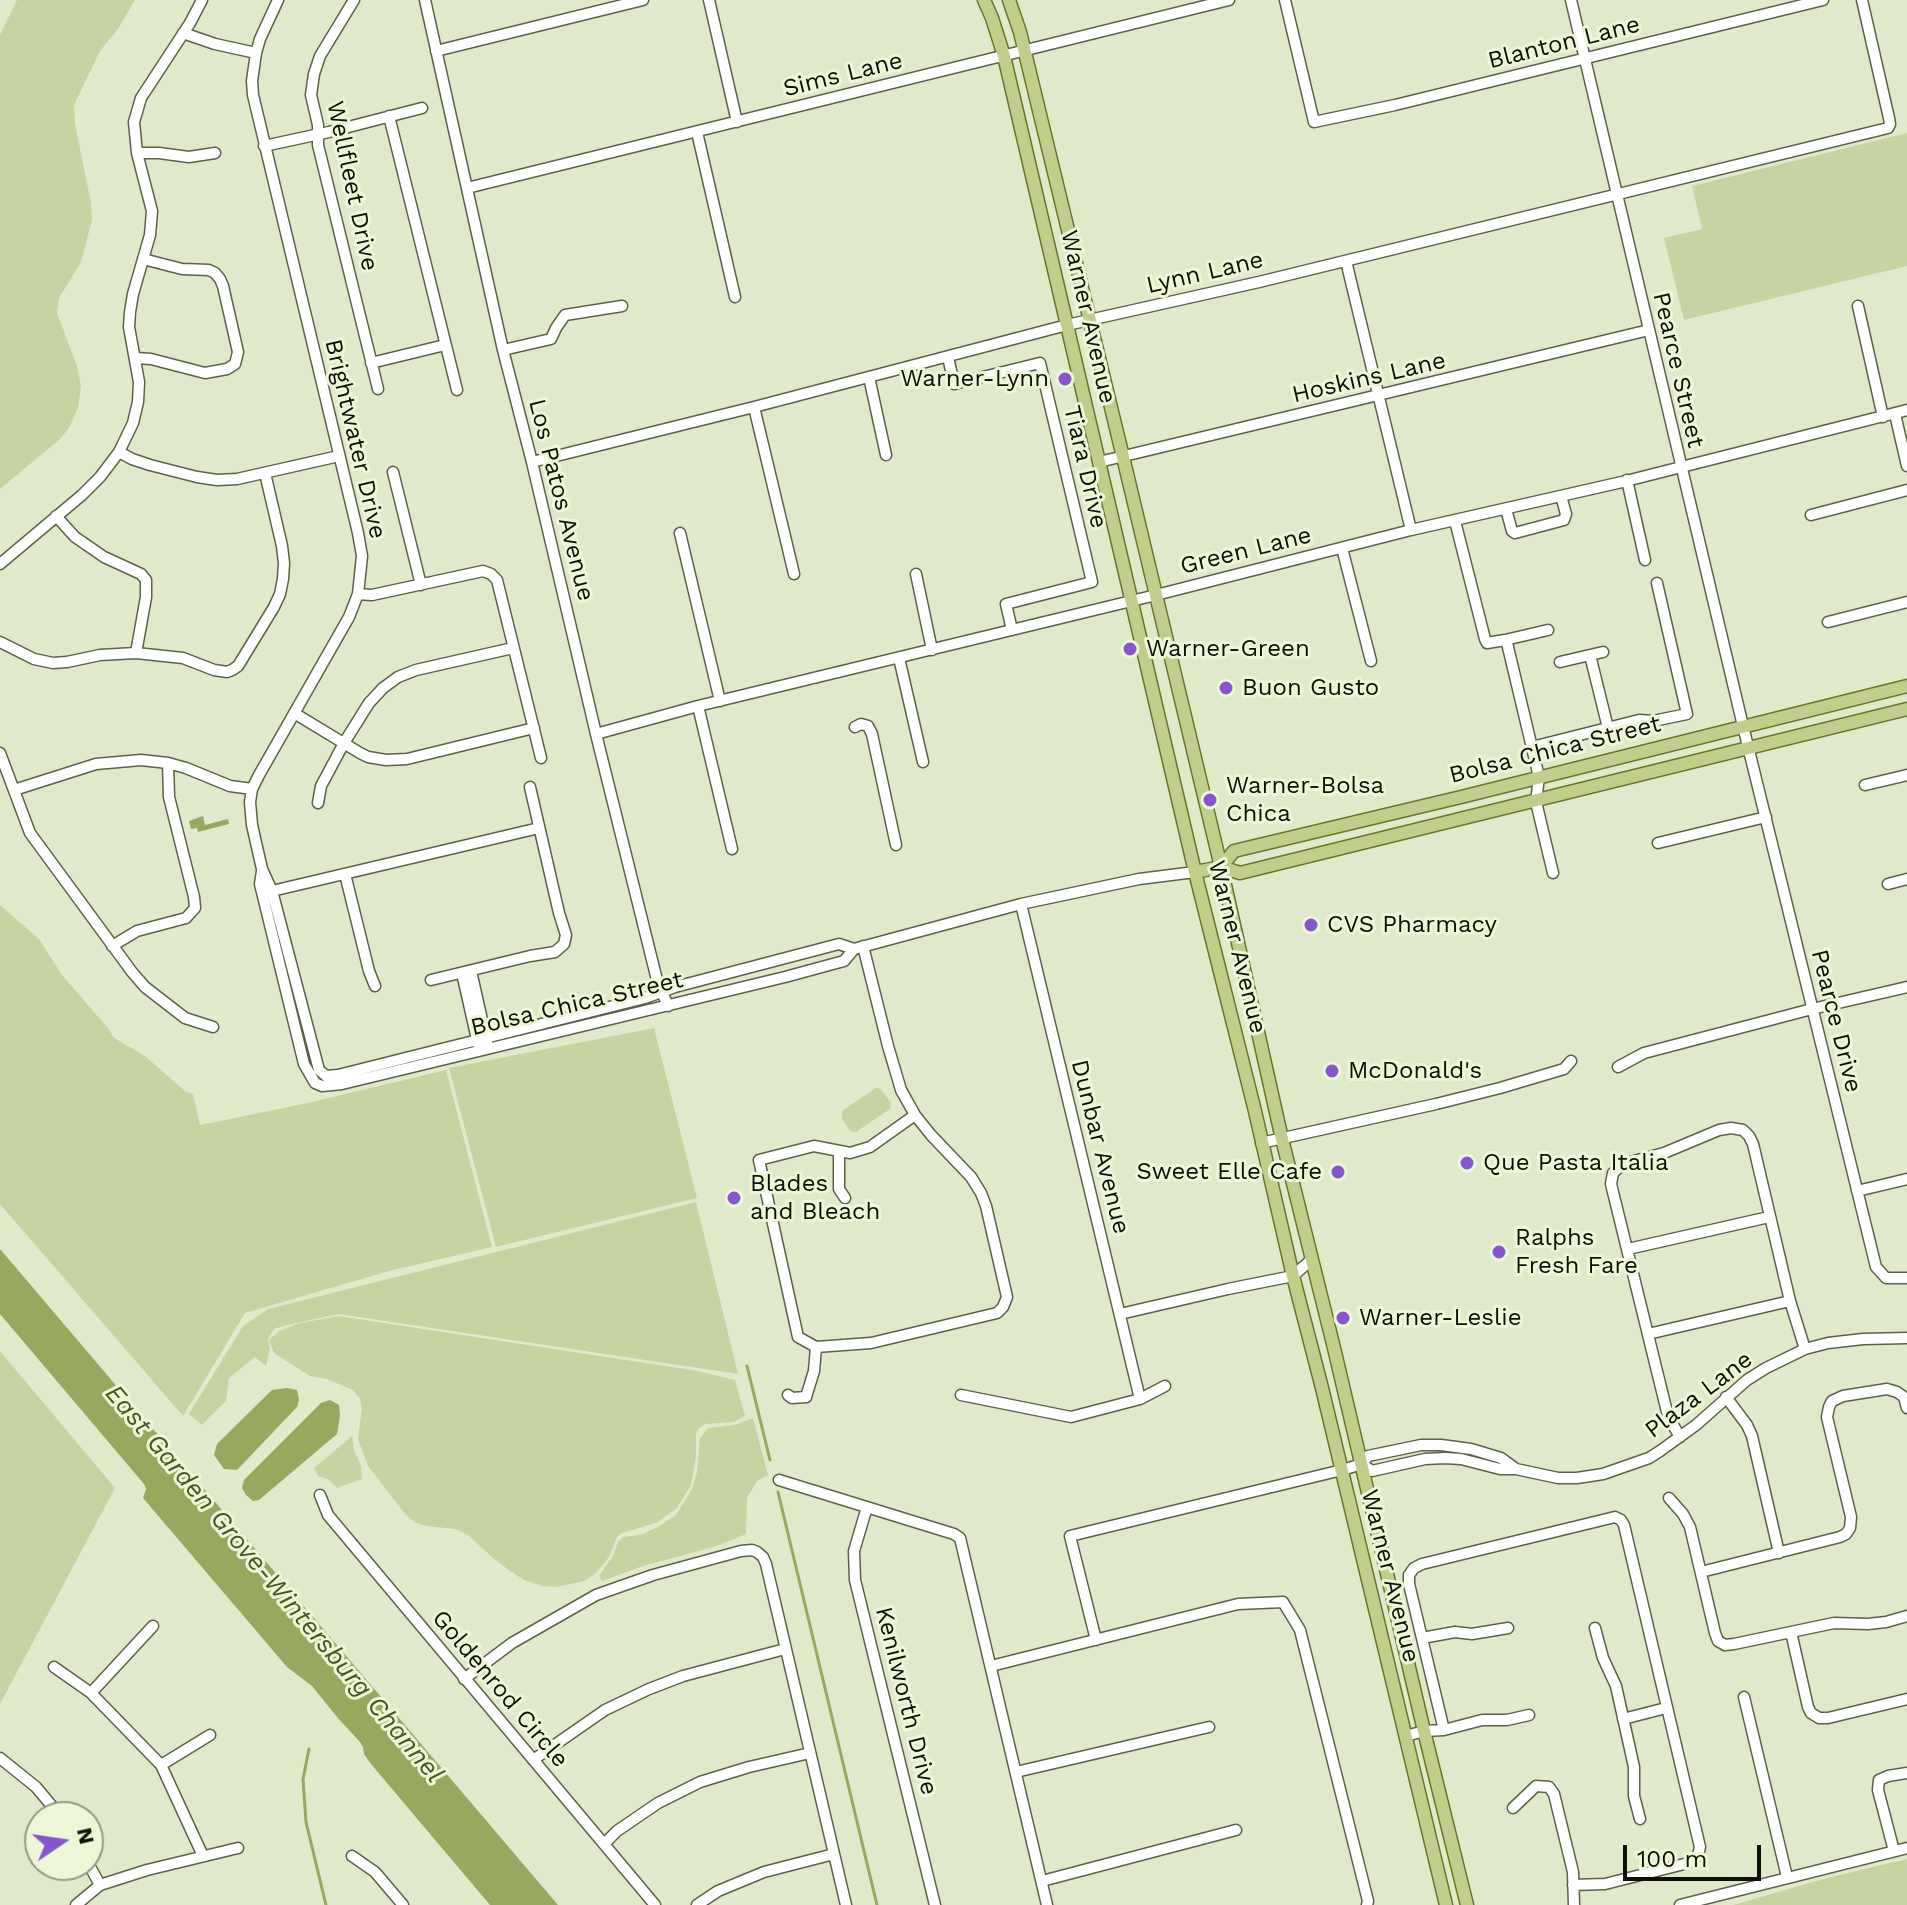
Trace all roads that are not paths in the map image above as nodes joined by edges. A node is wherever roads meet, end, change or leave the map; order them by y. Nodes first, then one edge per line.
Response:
1 (202, 0) edge
2 (278, 0) edge
3 (354, 0) edge
4 (425, 0) edge
5 (643, 0) edge
6 (709, 0) edge
7 (984, 0) edge
8 (1009, 0) edge
9 (1229, 0) edge
10 (1285, 0) edge
11 (1571, 0) edge
12 (1823, 0) edge
13 (1862, 0) edge
14 (183, 33) junction
15 (436, 51) junction
16 (1025, 51) junction
17 (256, 53) junction
18 (1004, 56) junction
19 (1584, 58) junction
20 (422, 108) dead end
21 (389, 116) junction
22 (737, 122) junction
23 (697, 132) junction
24 (317, 135) junction
25 (264, 146) junction
26 (137, 153) junction
27 (215, 153) dead end
28 (467, 188) junction
29 (1616, 195) junction
30 (143, 259) junction
31 (1346, 261) junction
32 (735, 297) dead end
33 (622, 306) dead end
34 (1858, 306) dead end
35 (1090, 320) junction
36 (1067, 325) junction
37 (1649, 330) junction
38 (445, 345) junction
39 (503, 350) junction
40 (948, 357) junction
41 (136, 358) junction
42 (371, 363) junction
43 (869, 377) junction
44 (378, 389) dead end
45 (457, 390) dead end
46 (1379, 396) junction
47 (754, 407) junction
48 (1907, 410) edge
49 (1895, 414) junction
50 (1883, 417) junction
51 (119, 452) junction
52 (886, 455) dead end
53 (339, 456) junction
54 (1123, 457) junction
55 (532, 462) junction
56 (1099, 462) junction
57 (1907, 466) edge
58 (1681, 467) junction
59 (393, 472) dead end
60 (265, 473) junction
61 (1627, 480) junction
62 (1907, 490) edge
63 (1561, 496) junction
64 (1506, 509) junction
65 (1811, 515) dead end
66 (56, 516) junction
67 (1455, 521) junction
68 (1411, 530) junction
69 (680, 533) dead end
70 (1342, 548) junction
71 (1645, 560) dead end
72 (0, 564) edge
73 (794, 574) dead end
74 (916, 574) dead end
75 (1657, 583) dead end
76 (421, 585) junction
77 (358, 594) junction
78 (1156, 595) junction
79 (1132, 600) junction
80 (1907, 602) edge
81 (1828, 622) dead end
82 (1012, 630) junction
83 (1548, 630) dead end
84 (1505, 640) junction
85 (0, 642) edge
86 (513, 648) junction
87 (932, 650) junction
88 (1603, 652) dead end
89 (136, 653) junction
90 (1590, 655) junction
91 (899, 658) junction
92 (1371, 661) dead end
93 (1560, 662) dead end
94 (1907, 686) edge
95 (720, 701) junction
96 (698, 706) junction
97 (1907, 709) edge
98 (294, 713) junction
99 (1743, 726) junction
100 (855, 727) dead end
101 (534, 728) junction
102 (1608, 728) junction
103 (596, 734) junction
104 (344, 743) junction
105 (1532, 747) junction
106 (1748, 748) junction
107 (0, 753) edge
108 (541, 758) dead end
109 (923, 762) dead end
110 (168, 763) junction
111 (1907, 775) edge
112 (1539, 777) junction
113 (1865, 785) dead end
114 (530, 787) dead end
115 (252, 789) junction
116 (14, 790) junction
117 (1536, 802) junction
118 (318, 803) dead end
119 (1411, 809) junction
120 (1766, 817) junction
121 (539, 828) junction
122 (1416, 831) junction
123 (1658, 843) dead end
124 (896, 845) dead end
125 (732, 849) dead end
126 (1221, 867) junction
127 (262, 869) junction
128 (1195, 872) junction
129 (1553, 873) dead end
130 (345, 874) junction
131 (1907, 879) edge
132 (1888, 884) dead end
133 (272, 891) junction
134 (1021, 904) junction
135 (112, 946) junction
136 (859, 947) junction
137 (466, 972) junction
138 (431, 980) dead end
139 (375, 986) dead end
140 (1907, 987) edge
141 (661, 992) junction
142 (668, 1006) junction
143 (1812, 1009) junction
144 (213, 1027) dead end
145 (482, 1044) junction
146 (1571, 1061) dead end
147 (1618, 1067) dead end
148 (915, 1115) junction
149 (1282, 1139) junction
150 (1261, 1143) junction
151 (839, 1151) junction
152 (1907, 1179) edge
153 (1857, 1191) junction
154 (845, 1198) dead end
155 (1769, 1217) junction
156 (1628, 1249) junction
157 (1312, 1259) junction
158 (1293, 1276) junction
159 (1907, 1278) edge
160 (1790, 1301) junction
161 (1120, 1314) junction
162 (1648, 1334) junction
163 (1907, 1338) edge
164 (816, 1347) junction
165 (1805, 1349) junction
166 (1165, 1386) dead end
167 (788, 1395) dead end
168 (961, 1395) dead end
169 (1726, 1397) junction
170 (1140, 1399) junction
171 (1907, 1408) edge
172 (1680, 1437) junction
173 (1362, 1464) junction
174 (1342, 1470) junction
175 (779, 1480) dead end
176 (320, 1495) dead end
177 (1669, 1498) dead end
178 (867, 1507) junction
179 (1779, 1553) junction
180 (1701, 1572) junction
181 (1907, 1616) edge
182 (153, 1626) dead end
183 (1508, 1628) dead end
184 (1595, 1628) dead end
185 (1791, 1632) junction
186 (1422, 1638) junction
187 (1096, 1640) junction
188 (785, 1649) junction
189 (991, 1666) junction
190 (54, 1667) dead end
191 (464, 1679) junction
192 (91, 1693) junction
193 (1744, 1697) dead end
194 (1907, 1699) edge
195 (1666, 1708) junction
196 (1529, 1715) dead end
197 (1623, 1719) junction
198 (1209, 1727) dead end
199 (1444, 1730) junction
200 (1424, 1731) junction
201 (210, 1735) dead end
202 (1406, 1736) junction
203 (810, 1753) junction
204 (0, 1758) edge
205 (533, 1760) junction
206 (161, 1765) junction
207 (1016, 1772) junction
208 (1907, 1773) edge
209 (48, 1801) edge
210 (1513, 1808) dead end
211 (1640, 1819) dead end
212 (1236, 1830) dead end
213 (605, 1843) junction
214 (238, 1848) dead end
215 (1907, 1848) edge
216 (1894, 1851) junction
217 (834, 1854) junction
218 (203, 1856) junction
219 (352, 1856) dead end
220 (1787, 1877) junction
221 (98, 1881) edge
222 (1042, 1881) junction
223 (100, 1885) junction
224 (1573, 1885) junction
225 (76, 1905) edge
226 (403, 1905) edge
227 (655, 1905) edge
228 (697, 1905) edge
229 (846, 1905) edge
230 (935, 1905) edge
231 (1047, 1905) edge
232 (1367, 1905) edge
233 (1446, 1905) edge
234 (1467, 1905) edge
235 (1574, 1905) edge
236 (1680, 1905) edge

1 - 14 street
2 - 17 street, Brightwater Drive
3 - 24 street, Wellfleet Drive
4 - 15 street, Los Patos Avenue
5 - 15 street
6 - 22 street
7 - 18 main road, Warner Avenue
8 - 16 main road, Warner Avenue
9 - 16 street, Sims Lane
10 - 19 street, Blanton Lane
11 - 19 street, Pearce Street
12 - 19 street, Blanton Lane
13 - 29 street, Lynn Lane
14 - 17 street
14 - 26 street
15 - 28 street, Los Patos Avenue
16 - 18 street, Sims Lane
16 - 35 main road, Warner Avenue
17 - 25 street, Brightwater Drive
18 - 22 street, Sims Lane
18 - 36 main road, Warner Avenue
19 - 29 street, Pearce Street
20 - 21 street
21 - 24 street
21 - 38 street
22 - 23 street, Sims Lane
23 - 28 street, Sims Lane
23 - 32 street
24 - 25 street
24 - 42 street, Wellfleet Drive
25 - 53 street, Brightwater Drive
26 - 27 street
26 - 30 street
28 - 39 street, Los Patos Avenue
29 - 31 street, Lynn Lane
29 - 37 street, Pearce Street
30 - 41 street
30 - 41 street
31 - 35 street, Lynn Lane
31 - 46 street
33 - 39 street
34 - 50 street
35 - 36 street, Lynn Lane
35 - 54 main road, Warner Avenue
36 - 40 street, Lynn Lane
36 - 56 main road, Warner Avenue
37 - 46 street, Hoskins Lane
37 - 58 street, Pearce Street
38 - 42 street
38 - 45 street
39 - 55 street, Los Patos Avenue
40 - 43 street, Lynn Lane
40 - 82 street, Tiara Drive
41 - 51 street
42 - 44 street, Wellfleet Drive
43 - 47 street, Lynn Lane
43 - 52 street
46 - 54 street, Hoskins Lane
46 - 68 street
47 - 55 street, Lynn Lane
47 - 73 street
48 - 49 street, Green Lane
49 - 50 street, Green Lane
49 - 57 street
50 - 58 street, Green Lane
51 - 60 street
51 - 66 street
53 - 60 street
53 - 77 street, Brightwater Drive
54 - 56 street, Hoskins Lane
54 - 78 main road, Warner Avenue
55 - 103 street, Los Patos Avenue
56 - 79 main road, Warner Avenue
58 - 61 street, Green Lane
58 - 99 street, Pearce Street
59 - 76 street
60 - 89 street
61 - 63 street, Green Lane
61 - 71 street
62 - 65 street
63 - 64 street, Green Lane
63 - 64 street
64 - 67 street, Green Lane
66 - 72 street
66 - 89 street
67 - 68 street, Green Lane
67 - 84 street
68 - 70 street, Green Lane
69 - 95 street
70 - 78 street, Green Lane
70 - 92 street
74 - 87 street
75 - 102 street
76 - 77 street
76 - 86 street
77 - 98 street, Brightwater Drive
78 - 79 street, Green Lane
78 - 126 main road, Warner Avenue
79 - 82 street, Green Lane
79 - 128 main road, Warner Avenue
80 - 81 street
82 - 87 street, Green Lane
83 - 84 street
84 - 105 street
85 - 89 street
86 - 101 street
86 - 104 street
87 - 91 street, Green Lane
88 - 90 street
90 - 93 street
90 - 102 street
91 - 95 street, Green Lane
91 - 109 street
94 - 99 main road, Bolsa Chica Street
95 - 96 street, Green Lane
96 - 103 street, Green Lane
96 - 125 street
97 - 106 main road, Bolsa Chica Street
98 - 104 street
98 - 115 street, Brightwater Drive
99 - 106 street, Pearce Street
99 - 112 main road, Bolsa Chica Street
100 - 124 street
101 - 104 street
101 - 108 street
102 - 105 street
103 - 141 street, Los Patos Avenue
104 - 118 street
105 - 112 street
106 - 117 main road, Bolsa Chica Street
106 - 120 street, Pearce Drive
107 - 116 street
110 - 115 street
110 - 116 street
110 - 135 street
111 - 113 street
112 - 117 street
112 - 119 main road, Bolsa Chica Street
114 - 121 street
115 - 127 street
116 - 135 street
117 - 122 main road, Bolsa Chica Street
117 - 129 street
119 - 122 main road
119 - 126 main road, Bolsa Chica Street
120 - 123 street
120 - 143 street, Pearce Drive
121 - 130 street
121 - 137 street
122 - 126 main road, Bolsa Chica Street
126 - 128 main road, Bolsa Chica Street
126 - 149 main road, Warner Avenue
127 - 133 street
127 - 145 street, Bolsa Chica Street
128 - 134 street, Bolsa Chica Street
128 - 150 main road, Warner Avenue
130 - 133 street
130 - 139 street
131 - 132 street
133 - 145 street, Bolsa Chica Street
134 - 136 street, Bolsa Chica Street
134 - 161 street, Dunbar Avenue
135 - 144 street
136 - 141 street, Bolsa Chica Street
136 - 142 street, Bolsa Chica Street
136 - 148 street
137 - 138 street
137 - 145 street
140 - 143 street
141 - 142 street, Los Patos Avenue
141 - 145 street, Bolsa Chica Street
142 - 145 street, Bolsa Chica Street
143 - 147 street
143 - 153 street, Pearce Drive
146 - 149 street
148 - 151 street
148 - 164 street
149 - 150 street
149 - 157 main road, Warner Avenue
150 - 158 main road, Warner Avenue
151 - 154 street
151 - 164 street
152 - 153 street
153 - 159 street, Pearce Drive
155 - 156 street
155 - 156 street
155 - 160 street
156 - 162 street
157 - 158 street
157 - 173 main road, Warner Avenue
158 - 161 street
158 - 174 main road, Warner Avenue
160 - 162 street
160 - 165 street
161 - 170 street, Dunbar Avenue
162 - 172 street
163 - 165 street, Plaza Lane
164 - 167 street
165 - 169 street, Plaza Lane
166 - 170 street
168 - 170 street
169 - 172 street, Plaza Lane
169 - 179 street
171 - 179 street
172 - 173 street, Plaza Lane
173 - 174 street, Plaza Lane
173 - 200 main road, Warner Avenue
174 - 187 street, Plaza Lane
174 - 202 main road, Warner Avenue
175 - 178 street
176 - 191 street, Goldenrod Circle
177 - 180 street
178 - 189 street
178 - 230 street, Kenilworth Drive
179 - 180 street
180 - 185 street
181 - 185 street
182 - 192 street
183 - 186 street
184 - 197 street
185 - 194 street
186 - 195 street
186 - 199 street
187 - 189 street
187 - 232 street
188 - 191 street
188 - 203 street
188 - 205 street
189 - 207 street
190 - 192 street
191 - 205 street, Goldenrod Circle
192 - 206 street
193 - 220 street
195 - 197 street
195 - 224 street
196 - 199 street
197 - 211 street
198 - 207 street
199 - 200 street
200 - 202 street
200 - 234 main road, Warner Avenue
201 - 206 street
202 - 233 main road, Warner Avenue
203 - 213 street
203 - 217 street
204 - 209 street
205 - 213 street, Goldenrod Circle
206 - 218 street
207 - 222 street
208 - 216 street
210 - 224 street
212 - 222 street
213 - 227 street, Goldenrod Circle
214 - 218 street
215 - 216 street
216 - 220 street
217 - 228 street
217 - 229 street
218 - 223 street
219 - 226 street
220 - 236 street
221 - 223 street
222 - 231 street
223 - 225 street
224 - 235 street

